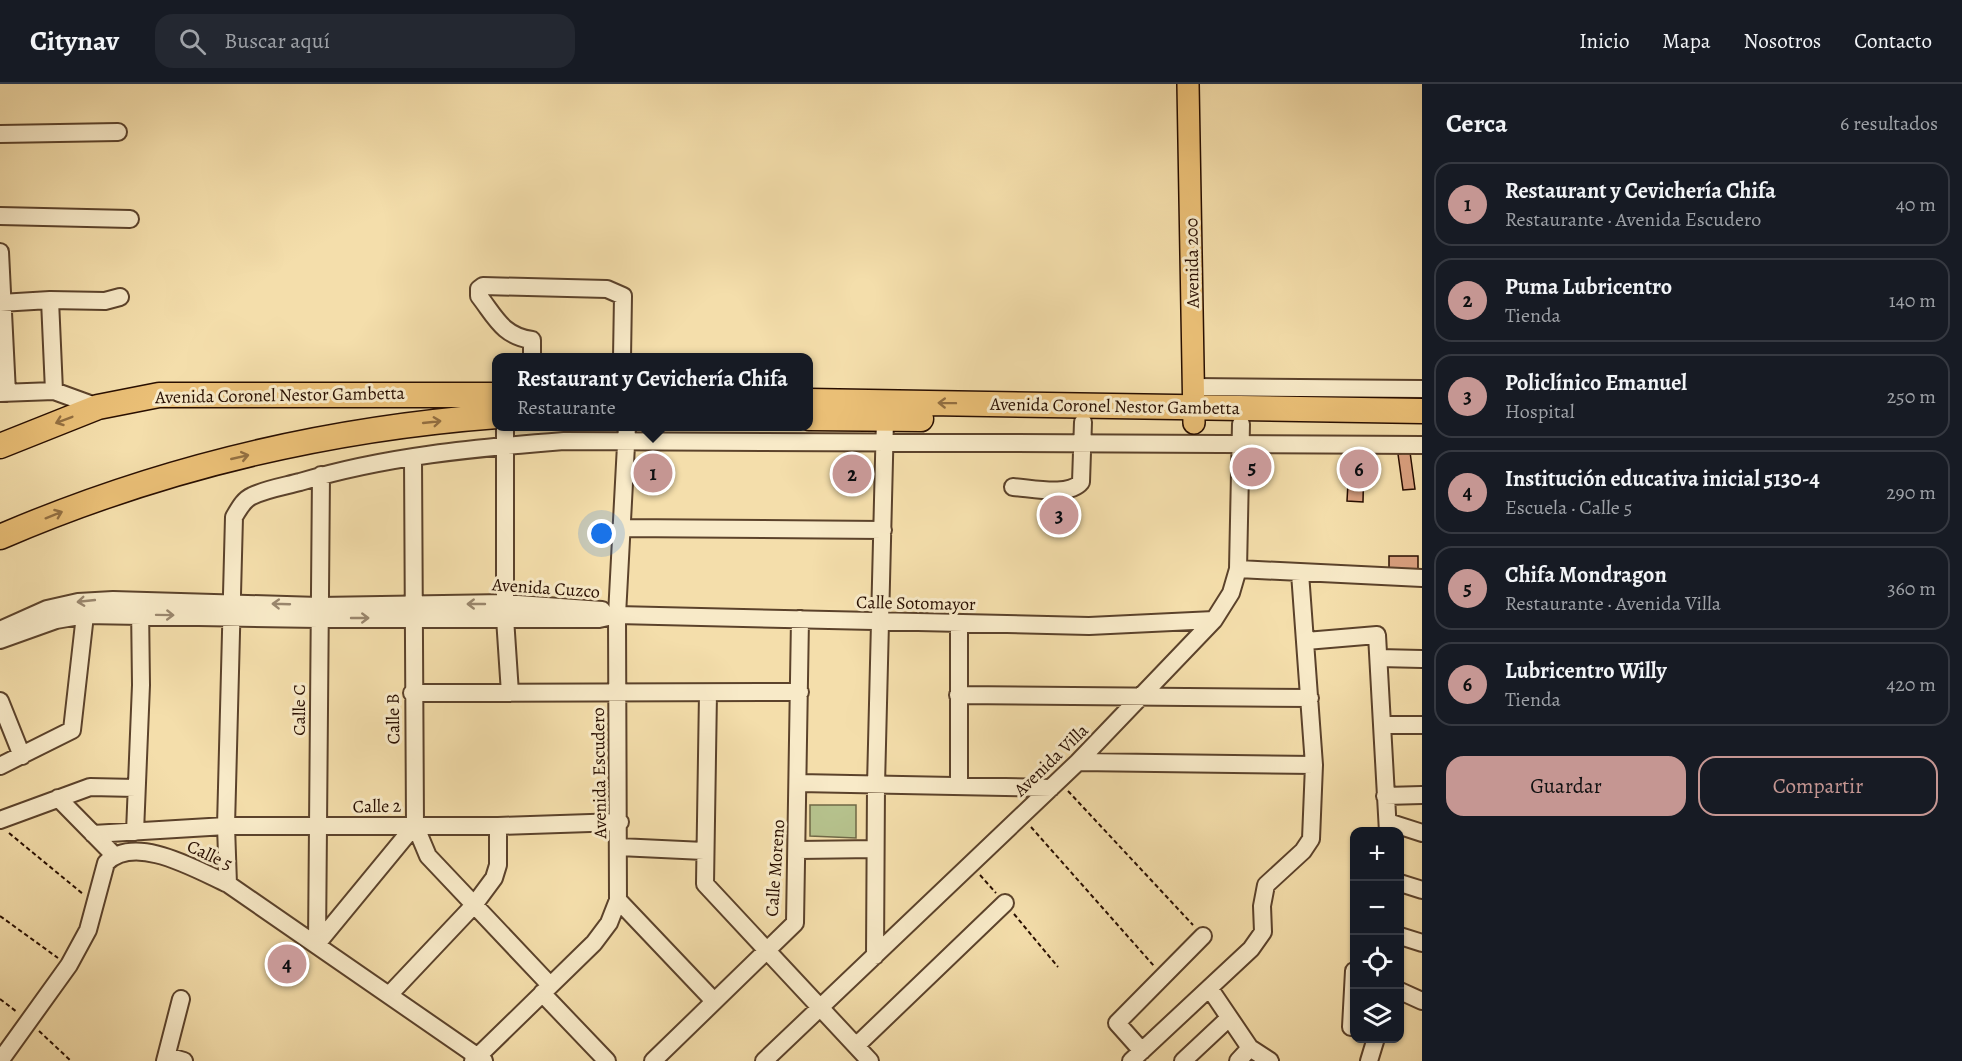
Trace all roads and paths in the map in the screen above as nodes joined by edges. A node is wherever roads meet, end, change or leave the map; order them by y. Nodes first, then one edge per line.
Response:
1 (1188, 84) edge
2 (118, 132) dead end
3 (0, 134) edge
4 (0, 216) edge
5 (130, 219) dead end
6 (0, 252) edge
7 (120, 297) dead end
8 (50, 300) junction
9 (1, 303) edge
10 (532, 353) edge
11 (622, 353) edge
12 (54, 391) junction
13 (3, 393) edge
14 (492, 395) edge
15 (813, 401) edge
16 (99, 407) junction
17 (1422, 407) edge
18 (1194, 415) junction
19 (492, 417) edge
20 (813, 418) edge
21 (885, 419) junction
22 (504, 431) edge
23 (1083, 432) junction
24 (626, 434) edge
25 (1241, 434) junction
26 (886, 443) junction
27 (504, 445) junction
28 (1422, 445) edge
29 (0, 446) edge
30 (413, 458) junction
31 (321, 476) junction
32 (1013, 487) dead end
33 (620, 528) junction
34 (883, 530) junction
35 (0, 537) edge
36 (1238, 569) junction
37 (1300, 573) junction
38 (1422, 578) edge
39 (140, 607) junction
40 (232, 609) junction
41 (412, 611) junction
42 (505, 611) junction
43 (318, 612) junction
44 (86, 615) junction
45 (617, 615) junction
46 (800, 619) junction
47 (1214, 620) junction
48 (880, 622) junction
49 (959, 623) junction
50 (0, 630) edge
51 (0, 640) edge
52 (1306, 641) junction
53 (1379, 658) junction
54 (1422, 659) edge
55 (617, 692) junction
56 (800, 692) junction
57 (412, 693) junction
58 (510, 693) junction
59 (708, 693) junction
60 (958, 695) junction
61 (1144, 695) junction
62 (1310, 698) junction
63 (0, 701) edge
64 (1382, 725) junction
65 (1422, 725) edge
66 (21, 756) junction
67 (1078, 762) junction
68 (1314, 765) junction
69 (0, 766) edge
70 (799, 783) junction
71 (1054, 784) junction
72 (876, 785) junction
73 (959, 786) junction
74 (136, 788) junction
75 (1422, 795) edge
76 (1385, 796) junction
77 (58, 798) junction
78 (1022, 816) junction
79 (620, 822) junction
80 (415, 825) junction
81 (4, 826) edge
82 (226, 826) junction
83 (320, 826) junction
84 (498, 826) junction
85 (1388, 827) edge
86 (1404, 830) edge
87 (135, 832) junction
88 (1422, 833) edge
89 (93, 834) junction
90 (619, 848) junction
91 (875, 849) junction
92 (798, 850) junction
93 (704, 851) junction
94 (114, 855) junction
95 (971, 865) junction
96 (228, 884) junction
97 (1404, 884) edge
98 (1422, 890) edge
99 (618, 900) junction
100 (1005, 903) junction
101 (96, 905) junction
102 (474, 905) junction
103 (0, 916) edge
104 (1203, 936) joint
105 (1404, 937) edge
106 (1422, 943) edge
107 (317, 944) junction
108 (767, 951) junction
109 (875, 956) junction
110 (69, 965) junction
111 (1058, 967) dead end
112 (1164, 977) junction
113 (546, 989) junction
114 (1210, 989) junction
115 (1404, 994) edge
116 (388, 995) junction
117 (0, 999) edge
118 (181, 999) dead end
119 (714, 1001) junction
120 (1422, 1001) edge
121 (820, 1008) junction
122 (1229, 1018) junction
123 (28, 1021) junction
124 (1374, 1043) edge
125 (856, 1046) junction
126 (1250, 1048) junction
127 (1136, 1056) edge
128 (166, 1059) edge
129 (478, 1059) edge
130 (0, 1061) edge
131 (71, 1061) edge
132 (184, 1061) edge
133 (606, 1061) edge
134 (653, 1061) edge
135 (764, 1061) edge
136 (870, 1061) edge
137 (1183, 1061) edge
138 (1238, 1061) edge
139 (1270, 1061) edge
140 (1369, 1061) edge

1 - 18 main road, Avenida 200
2 - 3 street
4 - 5 street
6 - 9 street
7 - 8 street
8 - 9 street
8 - 12 street
9 - 13 street
10 - 11 street
12 - 13 street
12 - 16 street
14 - 16 highway, Avenida Coronel Nestor Gambetta
18 -> 15 highway, Avenida Coronel Nestor Gambetta
16 -> 29 highway, Avenida Coronel Nestor Gambetta
17 - 18 highway, Avenida Coronel Nestor Gambetta
17 - 25 highway, Avenida Coronel Nestor Gambetta
18 - 23 highway, Avenida Coronel Nestor Gambetta
18 - 25 highway, Avenida Coronel Nestor Gambetta
35 -> 19 highway, Avenida Coronel Nestor Gambetta
20 - 21 highway, Avenida Coronel Nestor Gambetta
21 - 23 highway, Avenida Coronel Nestor Gambetta
21 - 26 street
22 - 27 street
23 - 26 street
23 - 32 street
24 - 26 street
24 - 27 street
24 - 33 street, Avenida Escudero
25 - 28 street
25 - 36 street, Avenida Villa
26 - 34 street
27 - 30 street
27 - 42 street
30 - 31 street
30 - 41 street, Calle B
31 - 40 street
31 - 43 street, Calle C
33 - 34 street
33 - 45 street, Avenida Escudero
34 - 48 street
36 - 37 street
36 - 47 street, Avenida Villa
37 - 38 street
37 - 52 street
39 - 40 street, Avenida Cuzco
39 - 44 street, Avenida Cuzco
39 -> 50 street, Avenida Cuzco
39 - 74 street
40 - 43 street, Avenida Cuzco
40 - 82 street
41 - 42 street, Avenida Cuzco
41 - 43 street, Avenida Cuzco
41 - 57 street, Calle B
42 - 45 street, Avenida Cuzco
42 - 58 street
43 - 83 street, Calle C
44 - 51 street, Avenida Cuzco
44 - 66 street
45 - 46 street, Calle Sotomayor
45 - 55 street, Avenida Escudero
46 - 48 street, Calle Sotomayor
46 - 56 street, Calle Moreno
47 - 49 street, Calle Sotomayor
47 - 61 street, Avenida Villa
48 - 49 street, Calle Sotomayor
48 - 72 street
49 - 60 street
52 - 53 street
52 - 62 street
53 - 54 street
53 - 64 street
55 - 58 street
55 - 59 street
55 - 79 street, Avenida Escudero
56 - 59 street
56 - 70 street, Calle Moreno
57 - 58 street
57 - 80 street, Calle B
59 - 93 street
60 - 61 street
60 - 73 street
61 - 62 street
61 - 67 street, Avenida Villa
62 - 68 street
63 - 66 street
64 - 65 street
64 - 76 street
66 - 69 street
67 - 68 street
67 - 71 street, Avenida Villa
68 - 114 street
70 - 72 street
70 - 92 street, Calle Moreno
71 - 73 street
71 - 78 street, Avenida Villa
71 - 104 path
72 - 73 street
72 - 91 street
74 - 77 street
74 - 87 street
75 - 76 street
76 - 85 street
77 - 81 street
77 - 89 street
78 - 95 street, Avenida Villa
78 - 112 path
79 - 84 street, Calle 2
79 - 90 street, Avenida Escudero
80 - 83 street, Calle 2
80 - 84 street, Calle 2
80 - 102 street
80 - 107 street
81 - 101 path
82 - 83 street, Calle 2
82 - 87 street, Calle 2
82 - 96 street
83 - 107 street, Calle C
84 - 102 street
86 - 88 street
87 - 89 street, Calle 2
89 - 94 street
90 - 93 street
90 - 99 street, Avenida Escudero
91 - 92 street
91 - 109 street
92 - 108 street, Calle Moreno
93 - 108 street
94 - 96 street, Calle 5
94 - 101 street
95 - 100 path
95 - 109 street, Avenida Villa
96 - 107 street, Calle 5
97 - 98 street
99 - 113 street, Avenida Escudero
99 - 119 street
100 - 111 path
100 - 125 street
101 - 110 street
102 - 113 street
102 - 116 street
103 - 110 path
104 - 112 street
105 - 106 street
107 - 116 street, Calle 5
108 - 119 street, Calle Moreno
108 - 121 street
109 - 121 street, Avenida Villa
110 - 123 street
112 - 127 street
113 - 129 street, Avenida Escudero
113 - 133 street
114 - 122 street
114 - 127 street
115 - 120 street
116 - 129 street, Calle 5
117 - 123 path
118 - 128 street
119 - 134 street, Calle Moreno
121 - 125 street
121 - 135 street, Avenida Villa
122 - 126 street
122 - 137 street
123 - 130 street
123 - 131 path
124 - 140 street
125 - 136 street
126 - 138 street
126 - 139 street
128 - 132 street

